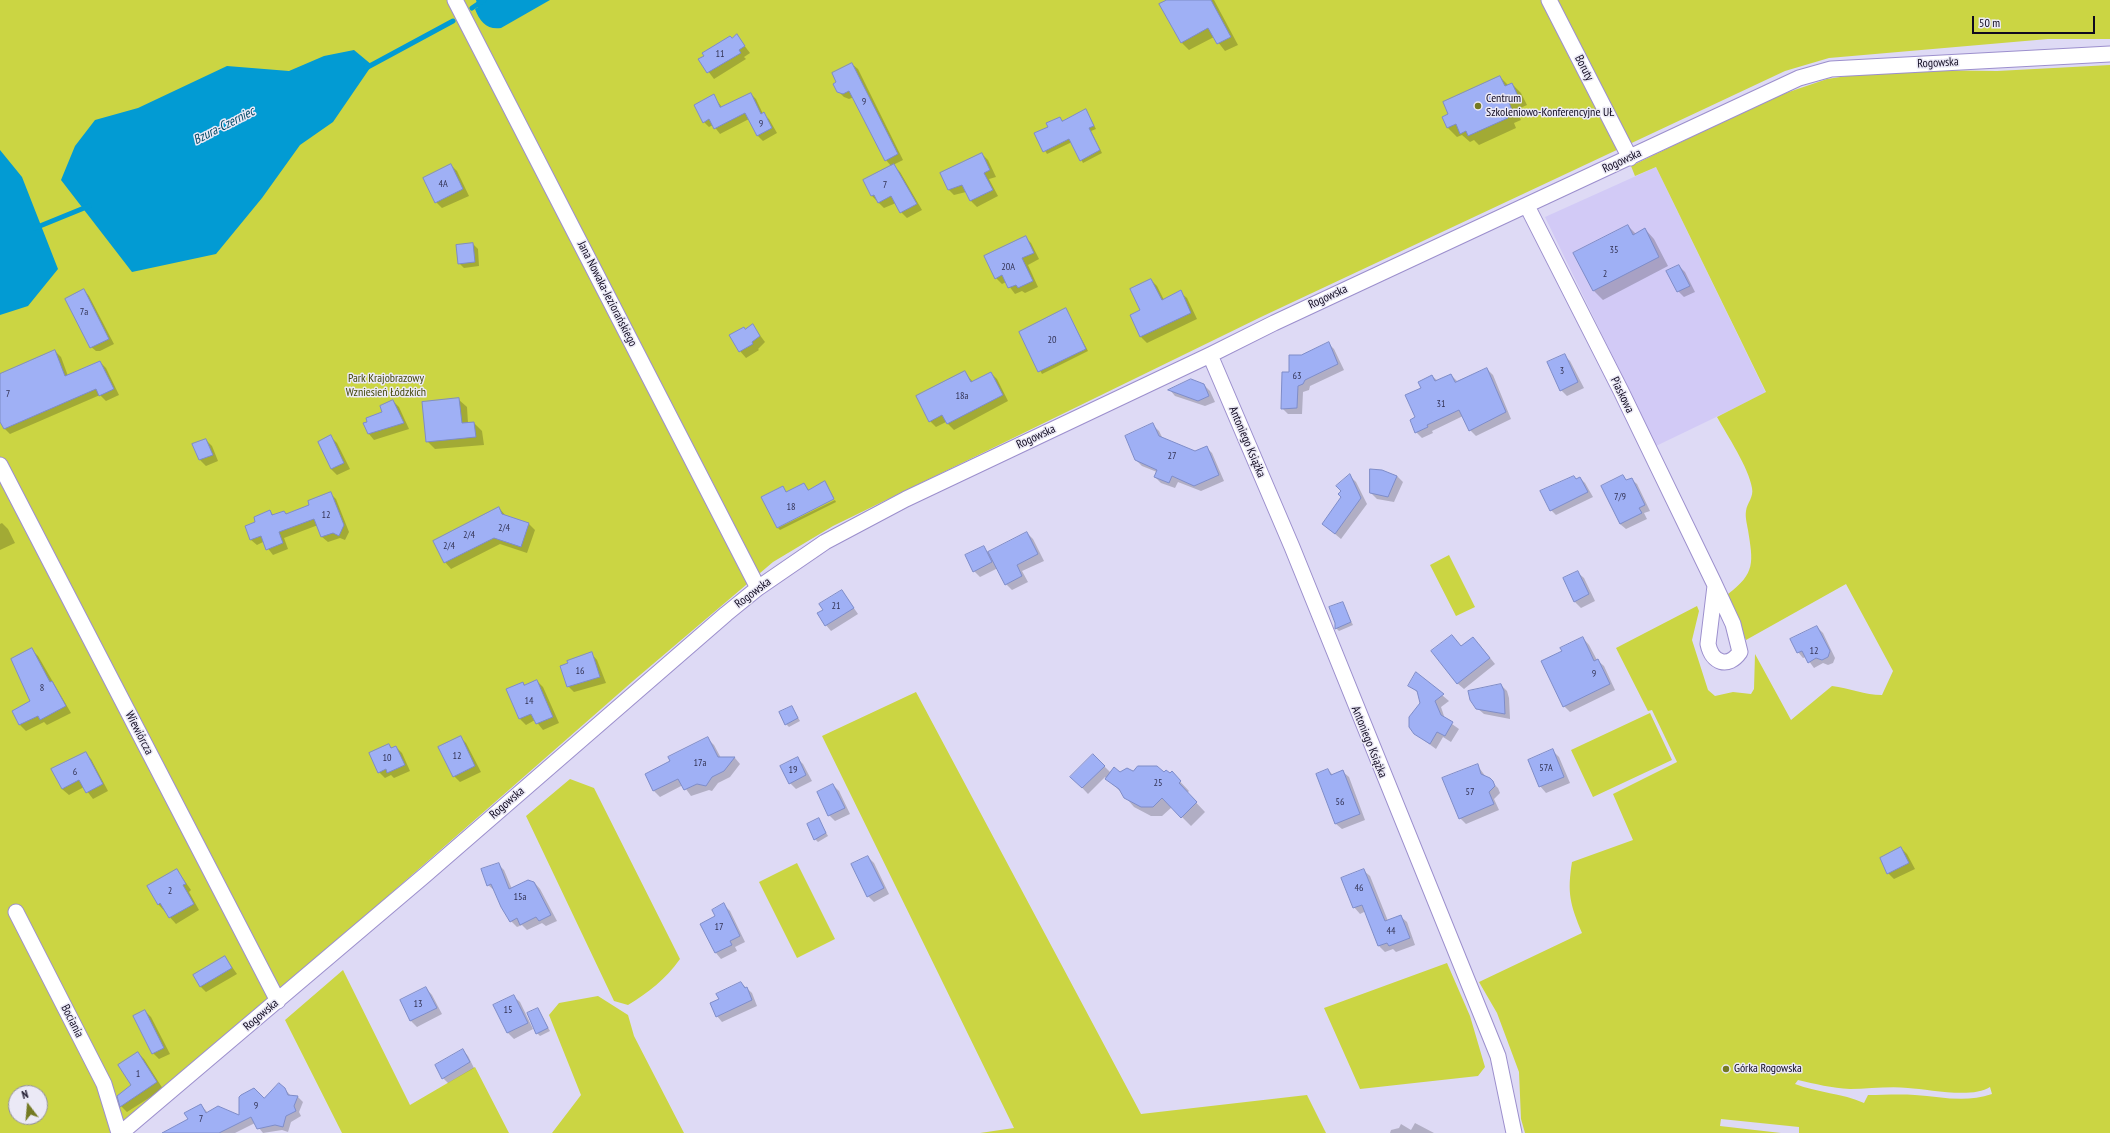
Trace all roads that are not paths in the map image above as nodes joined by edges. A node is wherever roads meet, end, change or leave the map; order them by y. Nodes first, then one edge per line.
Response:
1 (456, 0) edge
2 (1549, 0) edge
3 (2110, 54) edge
4 (1630, 158) junction
5 (1526, 206) junction
6 (1210, 355) junction
7 (0, 465) edge
8 (1715, 586) dead end
9 (758, 588) junction
10 (16, 912) dead end
11 (278, 1001) junction
12 (120, 1133) edge
13 (1514, 1133) edge

1 - 9 street, Jana Nowaka-Jeziorańskiego
2 - 4 street, Boruty
3 - 4 street, Rogowska
4 - 5 street, Rogowska
5 - 6 street, Rogowska
5 - 8 street, Piaskowa
6 - 9 street, Rogowska
6 - 13 street, Antoniego Książka
7 - 11 street, Wiewiórcza
9 - 11 street, Rogowska
10 - 12 street, Bociania
11 - 12 street, Rogowska

